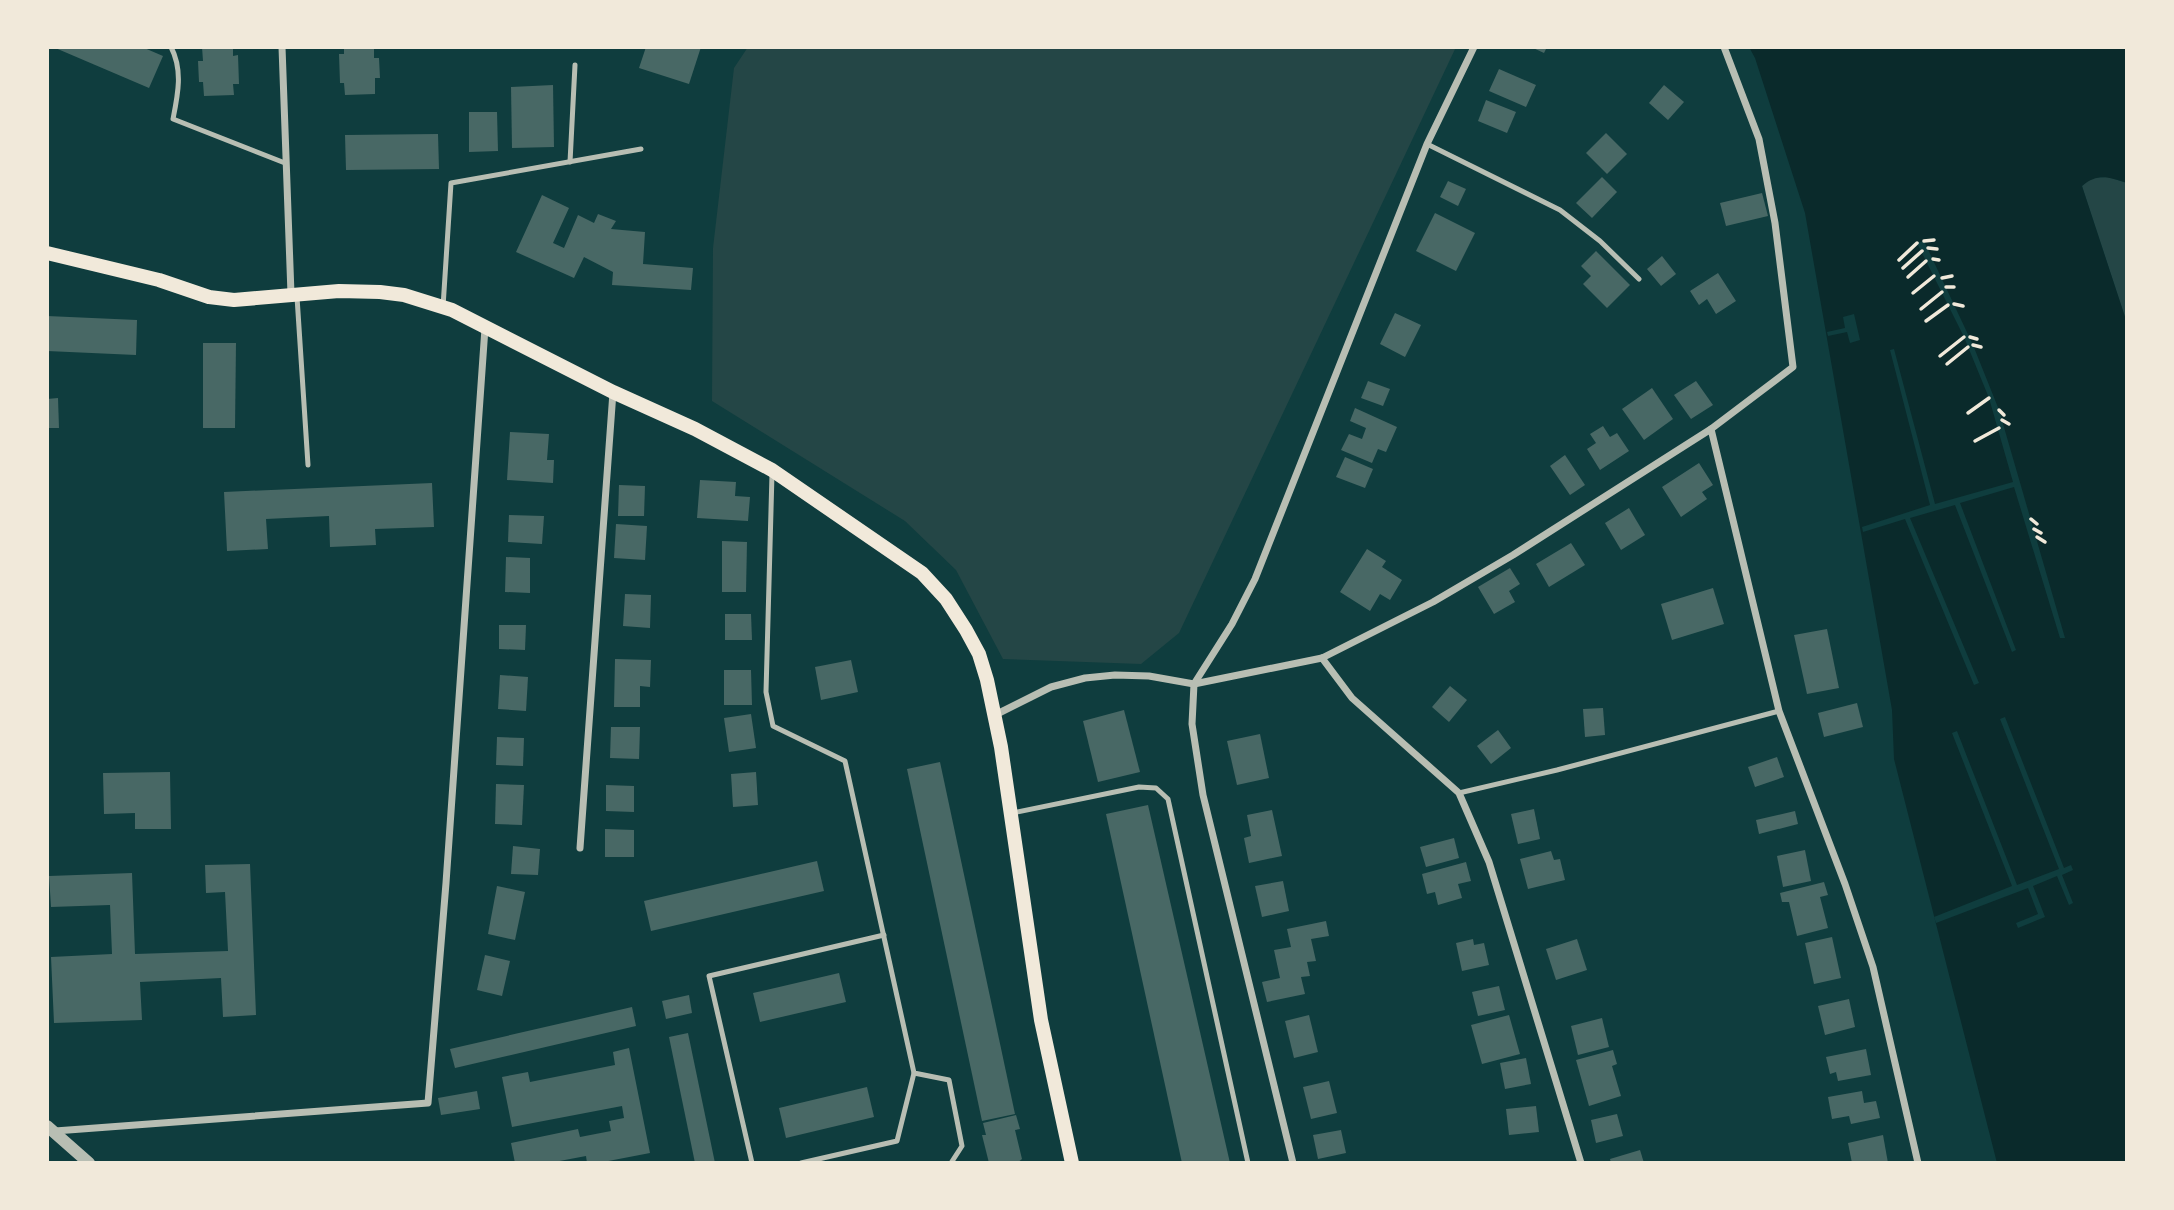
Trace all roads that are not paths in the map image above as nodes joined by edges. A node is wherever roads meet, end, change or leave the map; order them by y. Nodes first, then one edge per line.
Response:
1 (171, 47) edge
2 (282, 47) edge
3 (1474, 47) edge
4 (1724, 47) edge
5 (575, 65) dead end
6 (1427, 144) junction
7 (641, 149) dead end
8 (570, 162) junction
9 (285, 163) junction
10 (47, 253) edge
11 (1639, 279) dead end
12 (294, 294) junction
13 (443, 307) junction
14 (485, 327) junction
15 (613, 392) junction
16 (1711, 429) junction
17 (308, 464) dead end
18 (772, 470) junction
19 (1322, 658) junction
20 (1194, 684) junction
21 (1779, 711) junction
22 (995, 715) junction
23 (1459, 793) junction
24 (1010, 813) junction
25 (580, 848) dead end
26 (884, 935) junction
27 (914, 1073) junction
28 (51, 1129) edge
29 (89, 1163) edge
30 (752, 1163) edge
31 (801, 1163) edge
32 (951, 1163) edge
33 (1072, 1163) edge
34 (1248, 1163) edge
35 (1293, 1163) edge
36 (1581, 1163) edge
37 (1918, 1163) edge

1 - 9 lane
2 - 9 street
3 - 6 street
4 - 16 street
5 - 8 lane
6 - 11 lane
6 - 20 street
7 - 8 lane
8 - 13 lane
9 - 12 street
10 - 12 main road
12 - 13 main road
12 - 17 lane
13 - 14 main road
14 - 15 main road
14 - 28 street
15 - 18 main road
15 - 25 street
16 - 19 street
16 - 21 street
18 - 22 main road
18 - 26 lane
19 - 20 street
19 - 23 street
20 - 22 street
20 - 35 street
21 - 23 lane
21 - 37 street
22 - 24 main road
23 - 36 street
24 - 33 main road
24 - 34 lane
26 - 27 lane
26 - 30 lane
27 - 31 lane
27 - 32 lane
28 - 29 street

